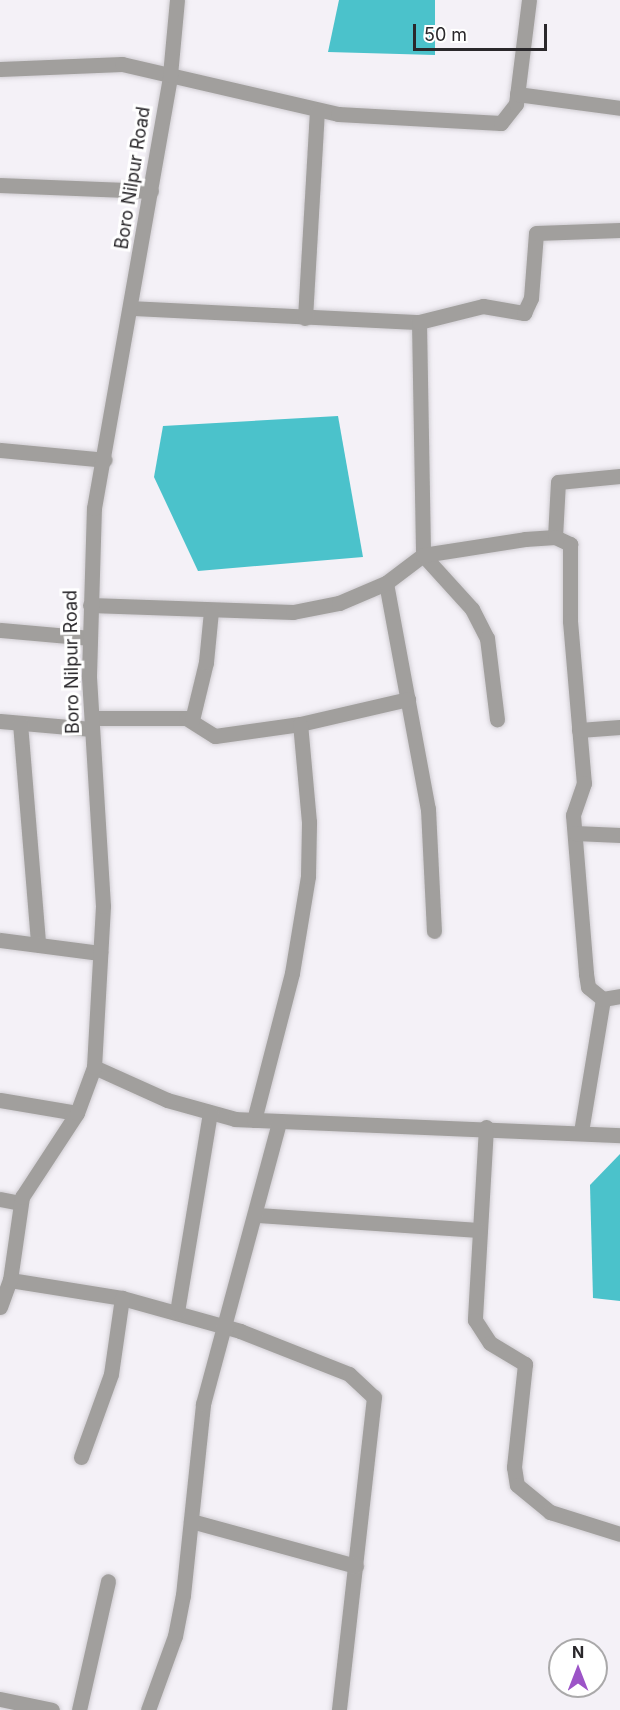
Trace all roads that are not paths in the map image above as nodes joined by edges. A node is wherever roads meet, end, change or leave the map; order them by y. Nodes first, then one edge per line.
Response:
1 (177, 0) edge
2 (529, 0) edge
3 (0, 69) edge
4 (170, 75) junction
5 (517, 94) junction
6 (620, 108) edge
7 (317, 110) junction
8 (0, 185) edge
9 (151, 191) junction
10 (620, 230) edge
11 (131, 308) junction
12 (305, 318) junction
13 (419, 322) junction
14 (0, 450) edge
15 (105, 460) junction
16 (620, 476) edge
17 (555, 537) junction
18 (423, 555) junction
19 (386, 584) junction
20 (90, 604) junction
21 (211, 611) junction
22 (0, 630) edge
23 (89, 638) junction
24 (408, 699) junction
25 (497, 719) dead end
26 (192, 720) junction
27 (0, 721) edge
28 (20, 723) junction
29 (92, 724) junction
30 (300, 724) junction
31 (620, 727) edge
32 (579, 730) junction
33 (575, 833) junction
34 (620, 835) edge
35 (434, 931) dead end
36 (0, 940) edge
37 (38, 944) junction
38 (100, 953) junction
39 (620, 996) edge
40 (603, 999) junction
41 (94, 1067) junction
42 (0, 1100) edge
43 (76, 1113) junction
44 (210, 1113) junction
45 (254, 1120) junction
46 (279, 1122) junction
47 (486, 1127) junction
48 (581, 1132) junction
49 (620, 1135) edge
50 (0, 1199) edge
51 (20, 1203) junction
52 (258, 1215) junction
53 (478, 1230) junction
54 (10, 1280) junction
55 (122, 1298) junction
56 (0, 1307) edge
57 (177, 1312) junction
58 (226, 1329) junction
59 (81, 1457) dead end
60 (191, 1521) junction
61 (620, 1534) edge
62 (356, 1566) junction
63 (108, 1581) dead end
64 (0, 1699) edge
65 (52, 1710) edge
66 (79, 1710) edge
67 (148, 1710) edge
68 (339, 1710) edge

1 - 4 street, Boro Nilpur Road
2 - 5 street
3 - 4 street
4 - 7 street
4 - 9 street, Boro Nilpur Road
5 - 6 street
5 - 7 street
7 - 12 street
8 - 9 street
9 - 11 street, Boro Nilpur Road
10 - 13 street
11 - 12 street
11 - 15 street, Boro Nilpur Road
12 - 13 street
13 - 18 street
14 - 15 street
15 - 20 street, Boro Nilpur Road
16 - 17 street
17 - 18 street
17 - 32 street
18 - 19 street
18 - 25 street
19 - 21 street
19 - 24 street
20 - 21 street
20 - 23 street, Boro Nilpur Road
21 - 26 street
22 - 23 street
23 - 29 street, Boro Nilpur Road
24 - 30 street
24 - 35 street
26 - 29 street
26 - 30 street
27 - 28 street
28 - 29 street
28 - 37 street
29 - 38 street, Boro Nilpur Road
30 - 45 street
31 - 32 street
32 - 33 street
33 - 34 street
33 - 40 street
36 - 37 street
37 - 38 street
38 - 41 street, Boro Nilpur Road
39 - 40 street
40 - 48 street
41 - 43 street, Boro Nilpur Road
41 - 44 street
42 - 43 street
43 - 51 street, Boro Nilpur Road
44 - 45 street
44 - 57 street
45 - 46 street
46 - 47 street
46 - 52 street
47 - 48 street
47 - 53 street
48 - 49 street
50 - 51 street
51 - 54 street, Boro Nilpur Road
52 - 53 street
52 - 58 street
53 - 61 street
54 - 55 street
54 - 56 street, Boro Nilpur Road
55 - 57 street
55 - 59 street
57 - 58 street
58 - 60 street
58 - 62 street
60 - 62 street
60 - 67 street
62 - 68 street
63 - 66 street
64 - 65 street

